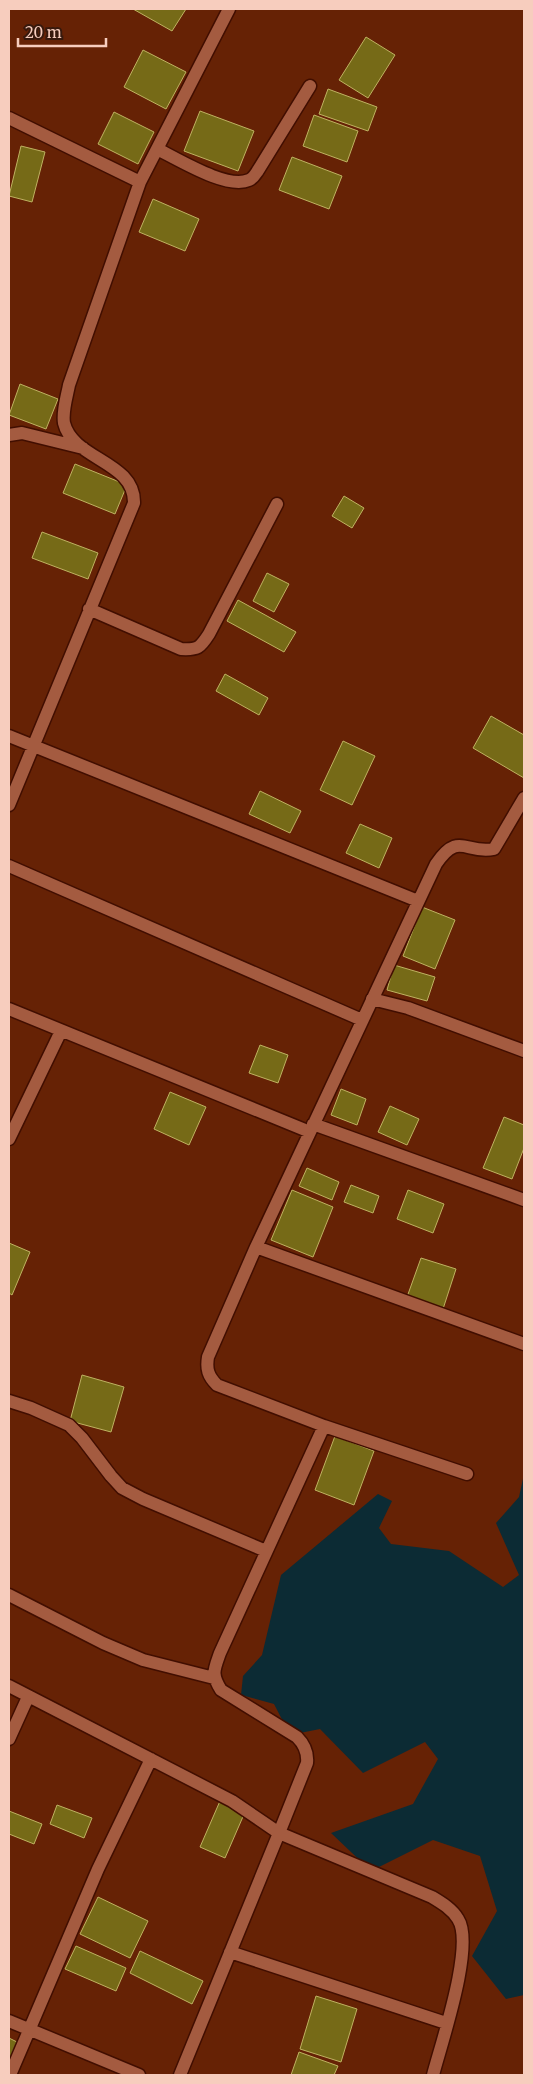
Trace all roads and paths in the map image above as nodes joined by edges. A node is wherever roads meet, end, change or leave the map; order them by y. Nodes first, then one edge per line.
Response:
1 (229, 9) edge
2 (310, 86) dead end
3 (9, 118) edge
4 (157, 149) junction
5 (140, 182) junction
6 (9, 435) edge
7 (85, 448) junction
8 (277, 504) dead end
9 (89, 609) junction
10 (9, 736) edge
11 (33, 746) junction
12 (524, 798) edge
13 (9, 805) edge
14 (9, 866) edge
15 (418, 901) junction
16 (372, 998) junction
17 (9, 1009) edge
18 (362, 1020) junction
19 (61, 1031) junction
20 (524, 1051) edge
21 (312, 1128) junction
22 (9, 1140) edge
23 (524, 1200) edge
24 (256, 1247) junction
25 (524, 1344) edge
26 (9, 1401) edge
27 (324, 1426) junction
28 (467, 1474) dead end
29 (266, 1551) junction
30 (9, 1595) edge
31 (214, 1678) junction
32 (9, 1686) edge
33 (28, 1697) junction
34 (9, 1739) edge
35 (151, 1760) junction
36 (278, 1833) junction
37 (230, 1952) junction
38 (9, 2020) edge
39 (446, 2024) junction
40 (30, 2030) junction
41 (10, 2075) edge
42 (139, 2075) edge
43 (180, 2075) edge
44 (433, 2075) edge

1 - 4 street
2 - 4 street
3 - 5 street
4 - 5 street
5 - 7 street
6 - 7 street
7 - 9 street
8 - 9 street
9 - 11 street
10 - 11 street
11 - 13 street
11 - 15 street
12 - 15 street
14 - 18 street
15 - 16 street
16 - 18 street
16 - 20 street
17 - 19 street
18 - 21 street
19 - 21 street
19 - 22 street
21 - 23 street
21 - 24 street
24 - 25 street
24 - 27 street
26 - 29 street
27 - 28 street
27 - 29 street
29 - 31 street
30 - 31 street
31 - 36 street
32 - 33 street
33 - 34 street
33 - 35 street
35 - 36 street
35 - 40 street
36 - 37 street
36 - 39 street
37 - 39 street
37 - 43 street
38 - 40 street
39 - 44 street
40 - 41 street
40 - 42 street

